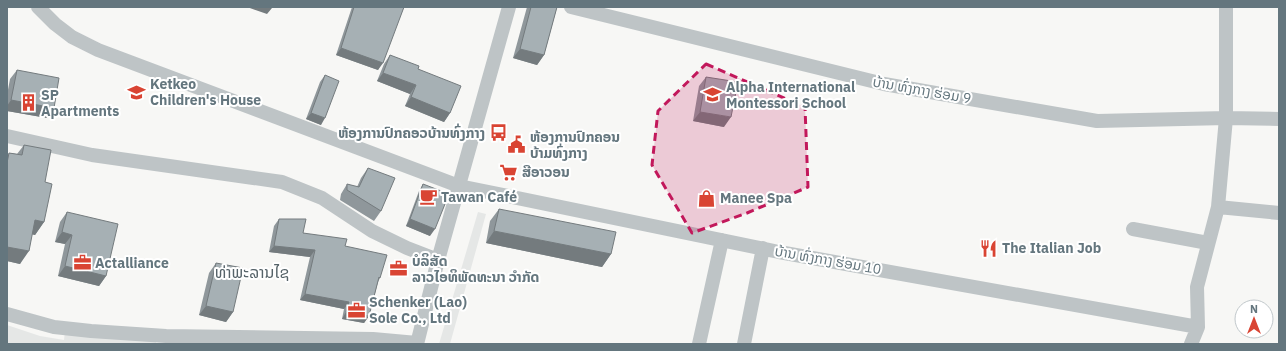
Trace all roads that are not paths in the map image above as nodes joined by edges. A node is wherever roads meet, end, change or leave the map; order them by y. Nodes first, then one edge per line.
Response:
1 (38, 7) edge
2 (509, 7) edge
3 (571, 7) edge
4 (1226, 7) edge
5 (1226, 118) junction
6 (1279, 119) edge
7 (7, 136) edge
8 (459, 186) junction
9 (1218, 207) junction
10 (1279, 213) edge
11 (1132, 229) dead end
12 (722, 240) junction
13 (1208, 243) junction
14 (763, 248) junction
15 (438, 260) junction
16 (7, 314) edge
17 (1198, 327) junction
18 (166, 340) edge
19 (417, 343) edge
20 (699, 344) edge
21 (744, 344) edge
22 (1191, 344) edge

1 - 8 street, ບ້ານ ທົ່ງກາງ ຮ່ອມ 10
2 - 8 street
3 - 5 street, ບ້ານ ທົ່ງກາງ ຮ່ອມ 9
4 - 5 street
5 - 6 street, ບ້ານ ທົ່ງກາງ ຮ່ອມ 9
5 - 9 street
7 - 15 street
8 - 12 street, ບ້ານ ທົ່ງກາງ ຮ່ອມ 10
8 - 15 street
9 - 10 street
9 - 13 street
11 - 13 street
12 - 14 street, ບ້ານ ທົ່ງກາງ ຮ່ອມ 10
12 - 20 street
13 - 17 street
14 - 17 street, ບ້ານ ທົ່ງກາງ ຮ່ອມ 10
14 - 21 street
15 - 19 street
16 - 18 street
17 - 22 street
18 - 19 street

